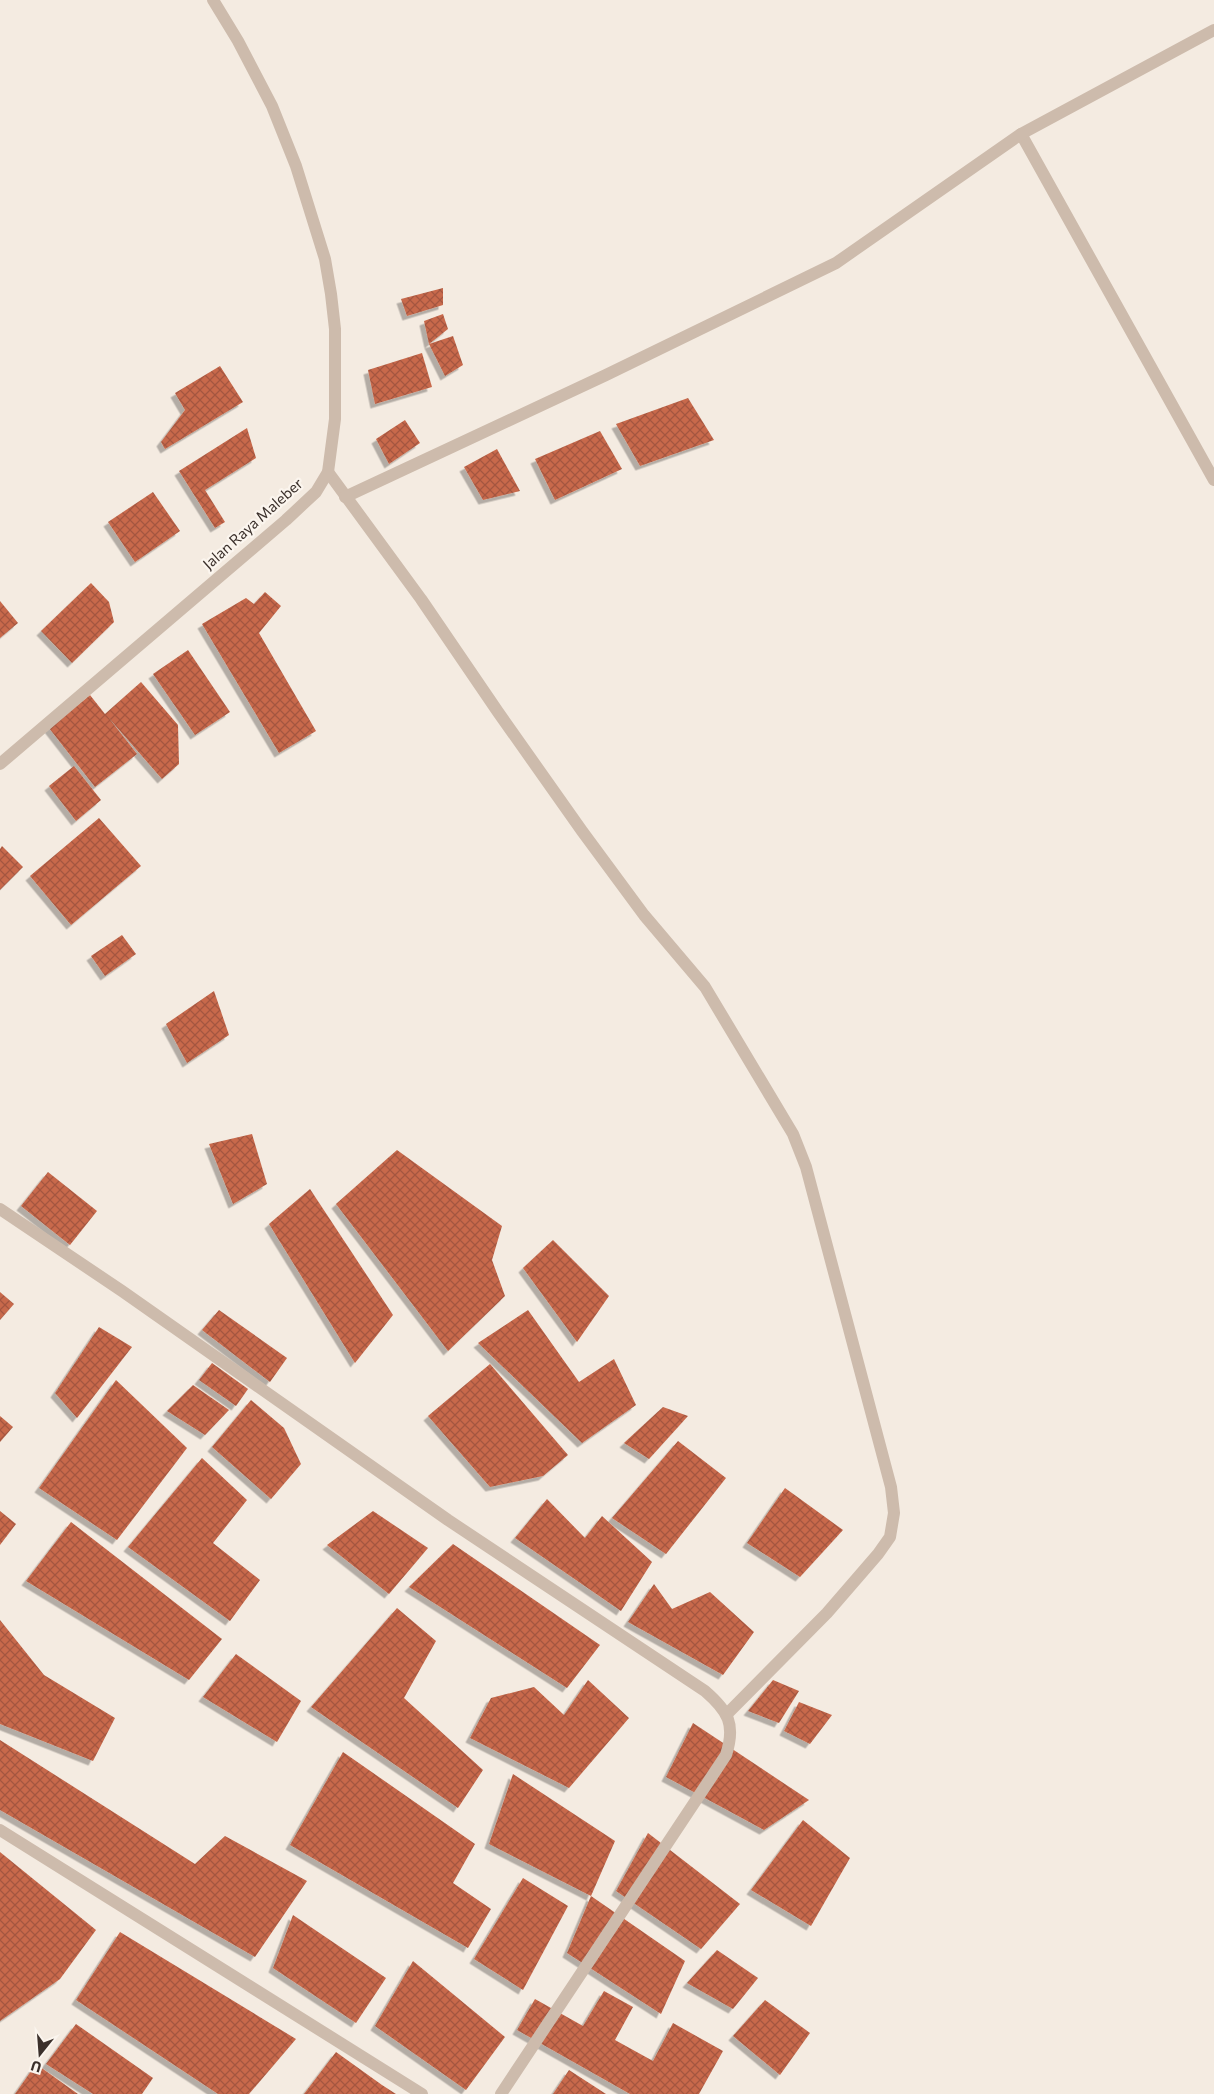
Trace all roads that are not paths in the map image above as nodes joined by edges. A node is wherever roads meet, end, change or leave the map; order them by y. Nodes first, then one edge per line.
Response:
1 (214, 0) edge
2 (1214, 30) edge
3 (1021, 134) junction
4 (328, 472) junction
5 (1214, 480) edge
6 (345, 497) junction
7 (0, 764) edge
8 (0, 1209) edge
9 (727, 1714) junction
10 (0, 1830) edge
11 (422, 2094) edge
12 (501, 2094) edge

1 - 4 street, Jalan Raya Maleber
2 - 3 street
3 - 5 street
3 - 6 street
4 - 6 street
4 - 7 street, Jalan Raya Maleber
6 - 9 street
8 - 9 street
9 - 12 street
10 - 11 street

